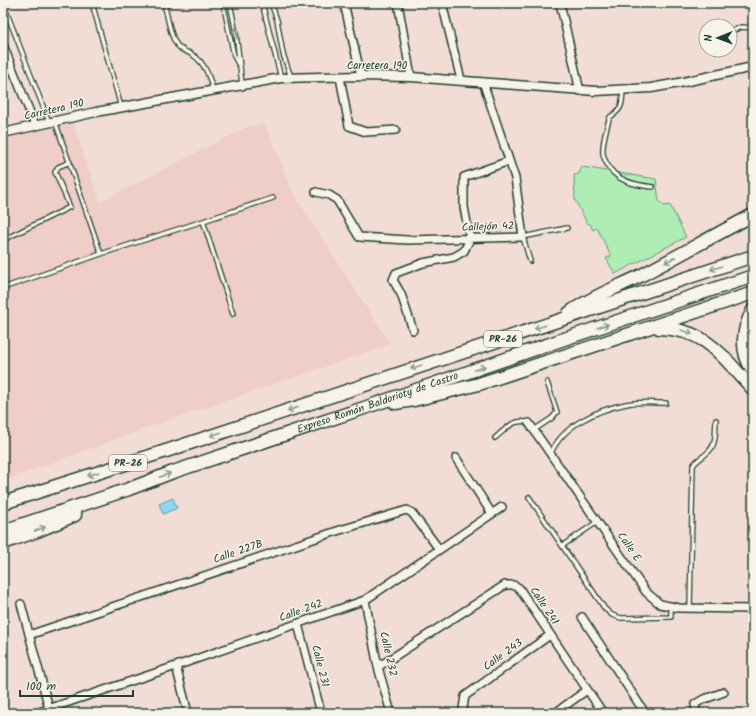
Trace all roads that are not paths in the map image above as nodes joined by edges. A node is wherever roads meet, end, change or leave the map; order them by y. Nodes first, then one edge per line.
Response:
1 (3, 3) edge
2 (92, 3) edge
3 (164, 3) edge
4 (223, 3) edge
5 (230, 3) edge
6 (262, 3) edge
7 (271, 3) edge
8 (344, 3) edge
9 (398, 3) edge
10 (442, 3) edge
11 (560, 3) edge
12 (738, 28) edge
13 (753, 28) edge
14 (3, 45) edge
15 (238, 64) junction
16 (753, 67) edge
17 (361, 76) junction
18 (291, 77) junction
19 (340, 77) junction
20 (411, 77) junction
21 (281, 78) junction
22 (462, 80) junction
23 (483, 82) junction
24 (242, 85) junction
25 (623, 90) junction
26 (213, 91) junction
27 (580, 91) junction
28 (121, 108) junction
29 (52, 121) junction
30 (35, 125) junction
31 (396, 130) dead end
32 (3, 133) edge
33 (509, 161) junction
34 (70, 162) junction
35 (653, 188) dead end
36 (316, 192) dead end
37 (273, 198) dead end
38 (753, 215) edge
39 (203, 221) junction
40 (567, 228) dead end
41 (523, 237) junction
42 (470, 239) junction
43 (3, 240) edge
44 (101, 254) junction
45 (753, 256) edge
46 (530, 261) dead end
47 (753, 276) edge
48 (3, 288) edge
49 (753, 293) edge
50 (753, 310) edge
51 (233, 314) dead end
52 (557, 321) junction
53 (648, 329) junction
54 (413, 330) dead end
55 (753, 371) edge
56 (547, 382) dead end
57 (753, 389) edge
58 (666, 403) dead end
59 (364, 408) junction
60 (716, 420) dead end
61 (530, 423) joint
62 (534, 430) junction
63 (495, 438) dead end
64 (551, 454) junction
65 (456, 458) dead end
66 (129, 489) junction
67 (529, 497) dead end
68 (3, 503) edge
69 (502, 508) dead end
70 (492, 514) junction
71 (598, 522) junction
72 (3, 531) edge
73 (3, 542) edge
74 (562, 546) junction
75 (439, 549) junction
76 (365, 600) junction
77 (21, 604) dead end
78 (671, 606) junction
79 (690, 608) junction
80 (753, 609) edge
81 (582, 617) dead end
82 (298, 624) junction
83 (29, 635) junction
84 (550, 635) junction
85 (176, 666) junction
86 (378, 667) junction
87 (587, 690) junction
88 (724, 692) dead end
89 (50, 711) edge
90 (36, 713) edge
91 (188, 713) edge
92 (321, 713) edge
93 (391, 713) edge
94 (464, 713) edge
95 (554, 713) edge
96 (603, 713) edge
97 (645, 713) edge
98 (696, 713) edge

1 - 29 lane
2 - 28 lane
3 - 26 lane
4 - 15 lane
15 -> 5 lane
6 - 21 lane
7 - 18 lane
8 - 17 street
9 - 20 street
10 - 22 street
11 - 27 street
12 - 13 lane
14 - 30 street
15 - 24 lane
16 - 25 street, Carretera 190
17 - 19 street, Carretera 190
17 - 20 street, Carretera 190
18 - 19 street, Carretera 190
18 - 21 street, Carretera 190
19 - 31 street
20 - 22 street, Carretera 190
21 - 24 street, Carretera 190
22 - 23 street, Carretera 190
23 - 27 street, Carretera 190
23 - 33 street, Callejón 42
24 - 26 street, Carretera 190
25 - 27 street, Carretera 190
25 - 35 lane
26 - 28 street, Carretera 190
28 - 29 street, Carretera 190
29 - 30 street, Carretera 190
29 - 34 lane
30 - 32 street, Carretera 190
33 - 41 street, Callejón 42
33 - 42 street
34 - 43 lane
34 - 44 lane
36 - 42 street, Callejón 42
37 - 39 lane
38 -> 52 highway
39 - 44 lane
39 - 51 lane
40 - 41 lane
41 - 42 street, Callejón 42
41 - 46 lane
42 - 54 street
44 - 48 lane
45 -> 52 highway, Expreso Román Baldorioty de Castro / PR-26
59 -> 47 highway, Expreso Román Baldorioty de Castro / PR-26
49 - 53 highway
50 - 55 highway
52 -> 68 highway, Expreso Román Baldorioty de Castro / PR-26
53 -> 57 highway
53 - 59 highway
56 - 62 lane
58 - 64 lane
66 -> 59 highway, Expreso Román Baldorioty de Castro / PR-26
60 - 79 lane
61 - 62 street, Calle E
61 - 63 lane
62 - 64 street, Calle E
64 - 71 street, Calle E
65 - 70 street
66 - 72 highway, Expreso Román Baldorioty de Castro / PR-26
73 -> 66 highway
67 - 74 lane
69 - 70 street, Calle 242
70 - 75 street, Calle 242
71 - 74 lane
71 - 78 street, Calle E
74 - 78 lane
75 - 76 street, Calle 242
75 - 83 street, Calle 227B
76 - 82 street, Calle 242
76 - 86 street, Calle 232
77 - 83 street
78 - 79 street, Calle E
79 - 80 street, Calle E
81 - 97 street
82 - 85 street, Calle 242
82 - 92 street, Calle 231
83 - 89 street
84 - 86 street, Calle 241
84 - 87 street, Calle 241
84 - 94 street, Calle 243
85 - 89 street, Calle 242
85 - 91 street
86 - 93 street, Calle 232
87 - 95 street
87 - 96 street, Calle 241
88 - 98 street
89 - 90 street, Calle 242

